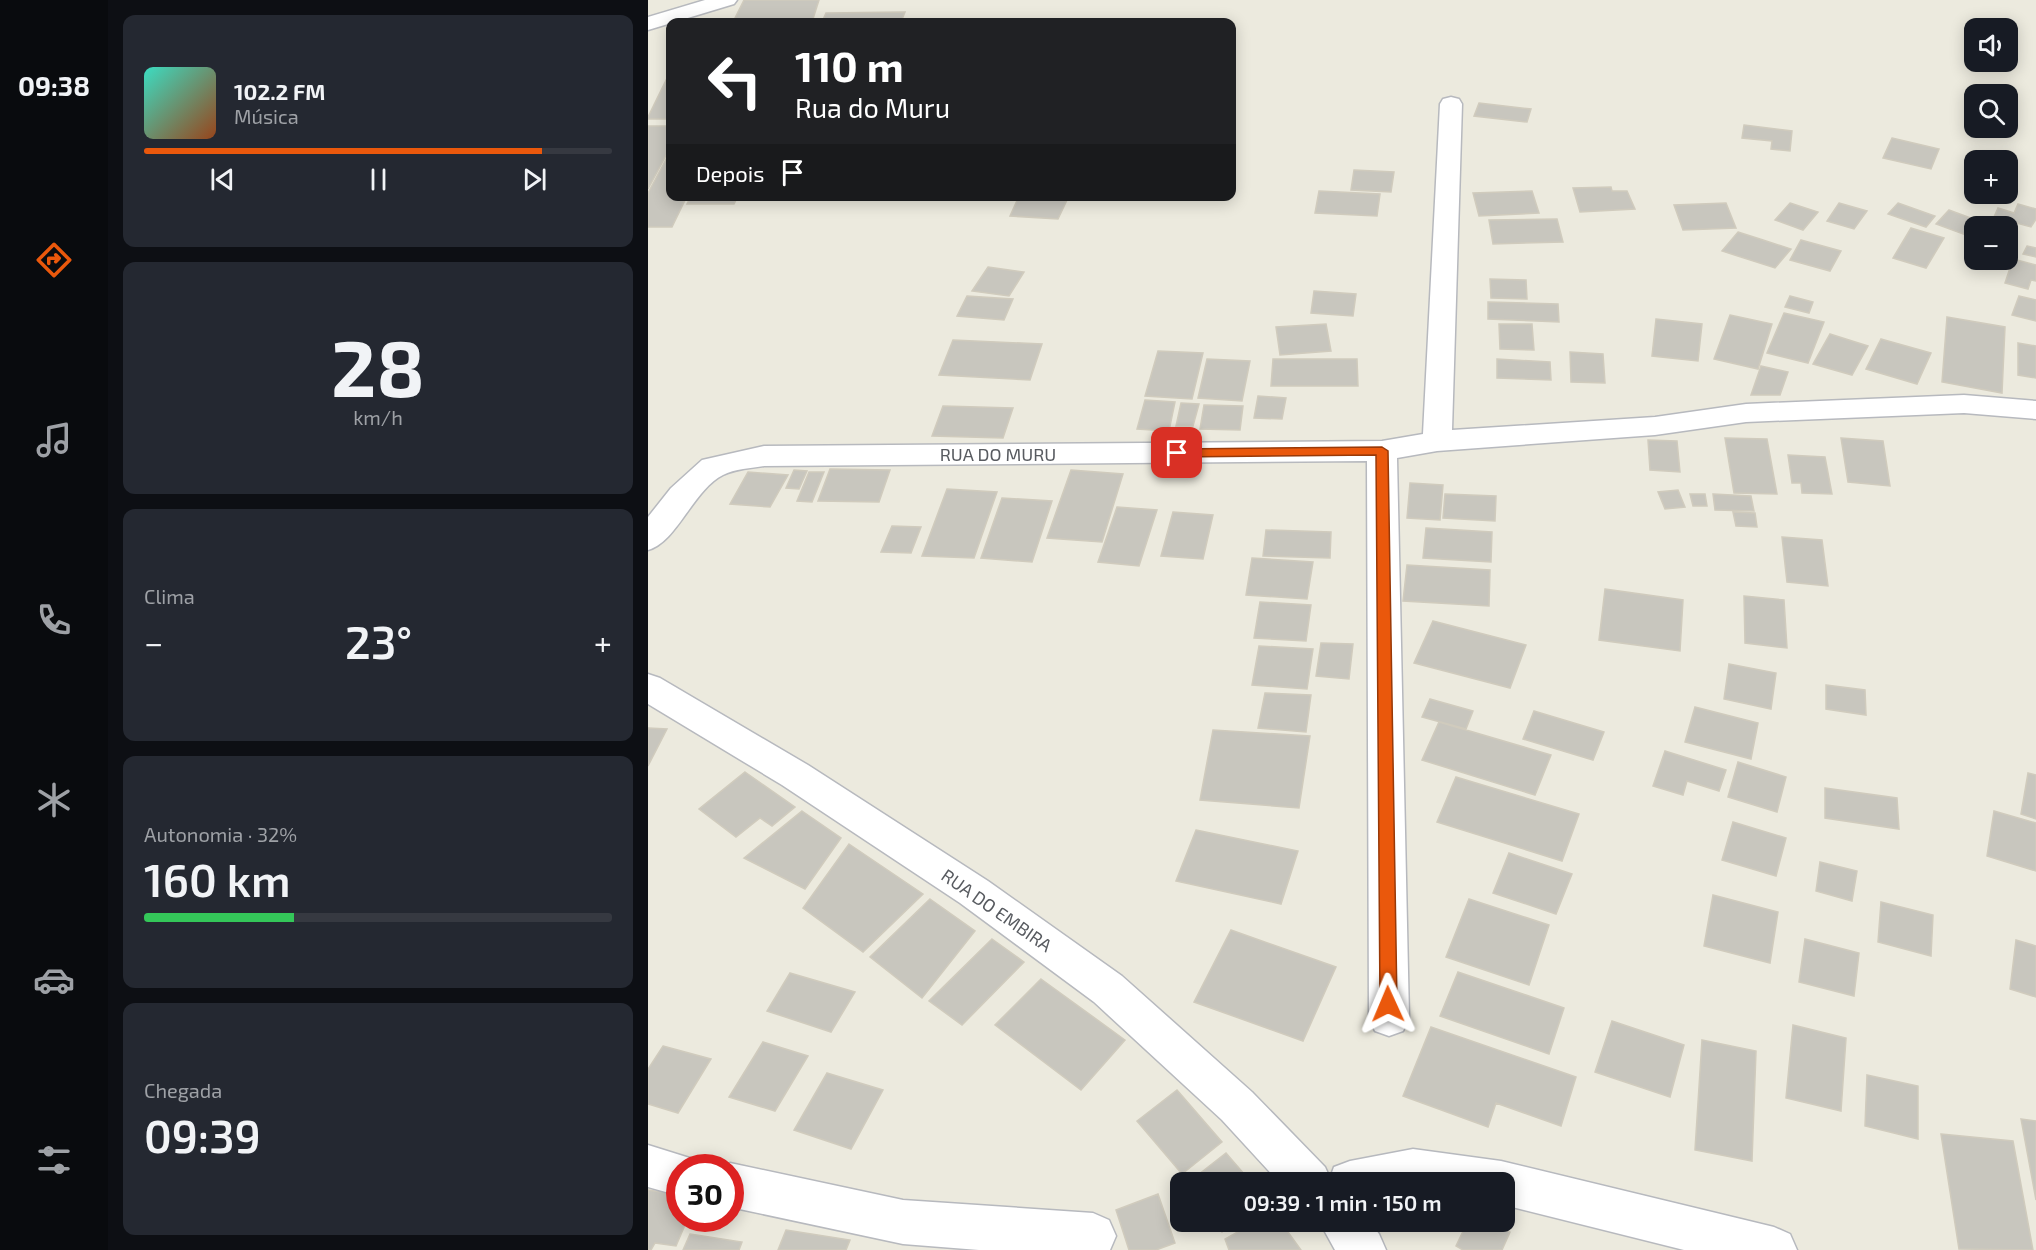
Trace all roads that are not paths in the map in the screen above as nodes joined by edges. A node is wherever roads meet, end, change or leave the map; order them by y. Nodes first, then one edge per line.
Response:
1 (728, 0) edge
2 (668, 18) edge
3 (666, 19) edge
4 (648, 24) edge
5 (1451, 104) dead end
6 (2036, 410) edge
7 (1437, 441) junction
8 (1382, 451) junction
9 (648, 539) edge
10 (648, 687) edge
11 (1389, 1018) dead end
12 (648, 1166) edge
13 (666, 1170) edge
14 (1300, 1172) edge
15 (1402, 1172) edge
16 (1428, 1172) edge
17 (1515, 1185) edge
18 (744, 1188) edge
19 (1349, 1232) edge
20 (1093, 1236) dead end
21 (1363, 1250) edge
22 (1774, 1250) edge

1 - 2 street
3 - 4 street
5 - 7 street
6 - 7 street, RUA DO MURU
7 - 8 street, RUA DO MURU
8 - 9 street, RUA DO MURU
8 - 11 street
10 - 14 street, RUA DO EMBIRA
12 - 13 street
15 - 16 street
17 - 22 street
18 - 20 street
19 - 21 street

